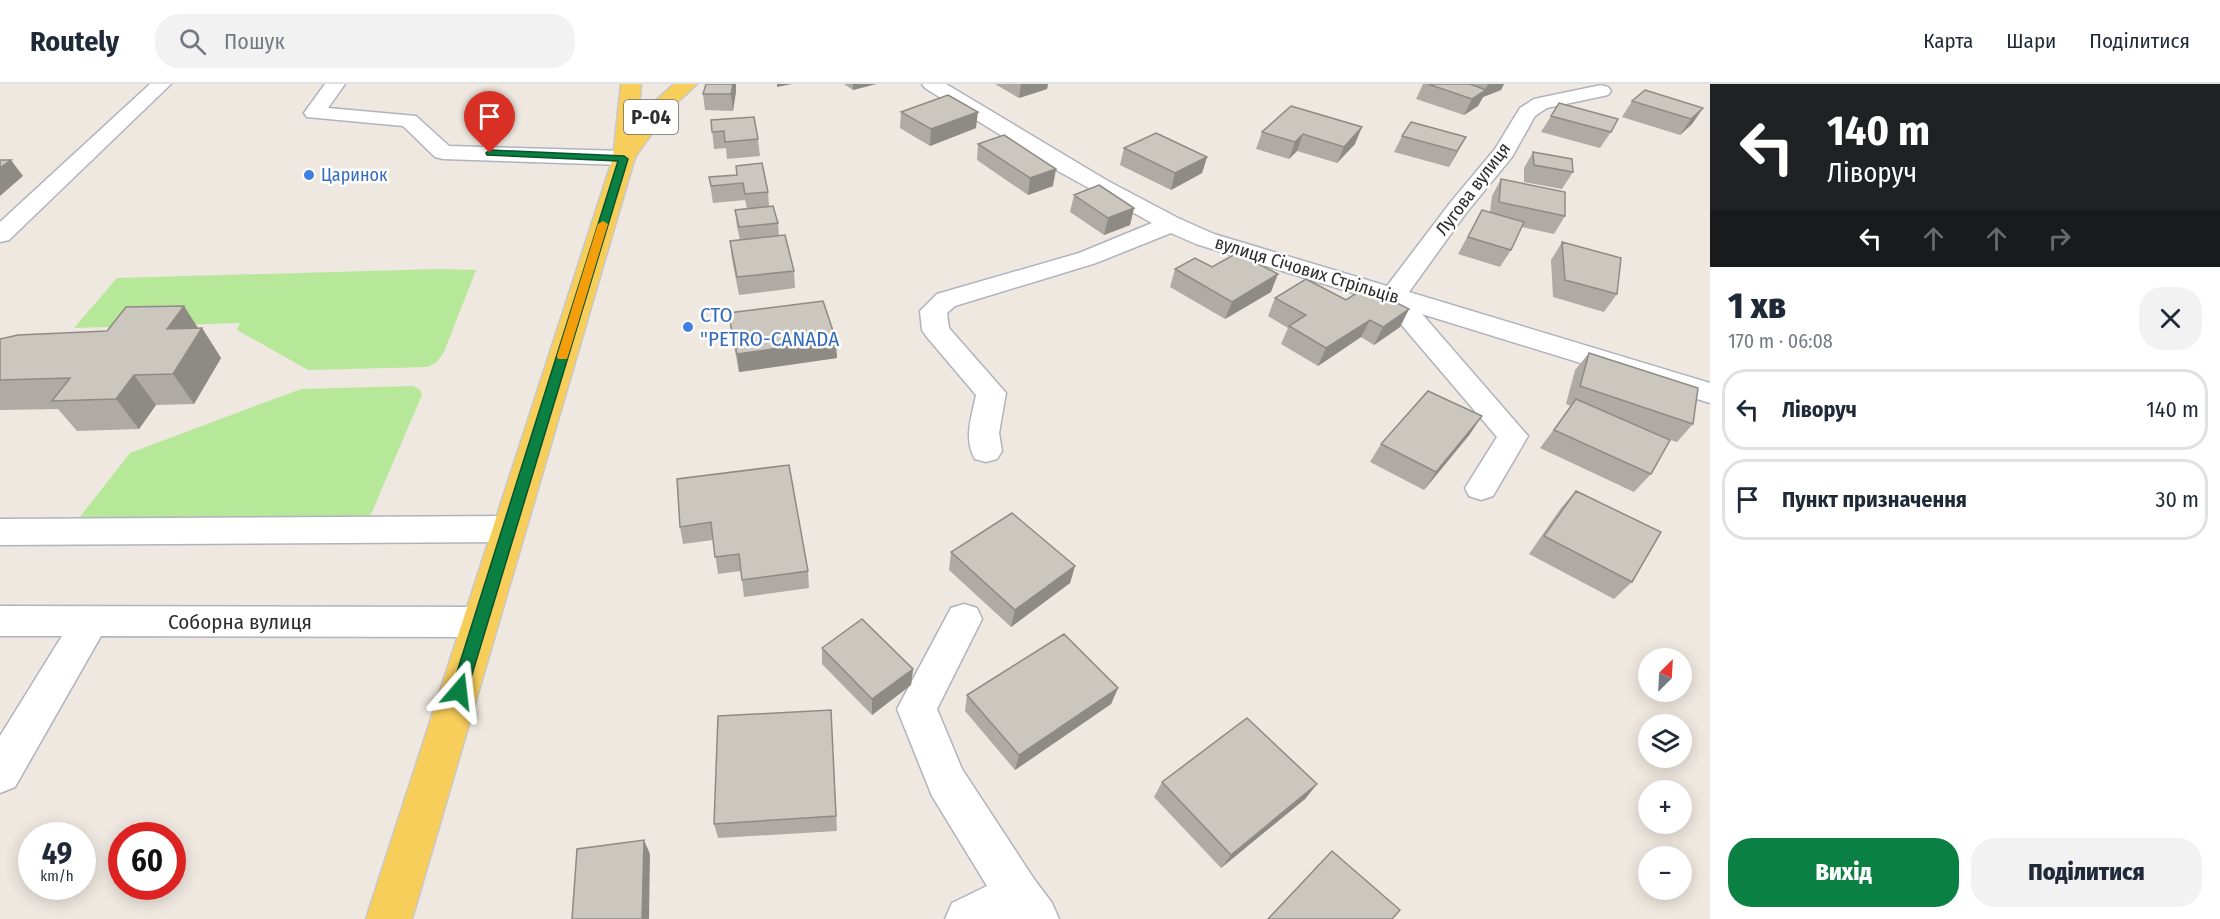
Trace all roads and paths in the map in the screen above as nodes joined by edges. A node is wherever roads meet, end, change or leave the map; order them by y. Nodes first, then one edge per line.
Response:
1 (161, 84) edge
2 (335, 84) edge
3 (631, 84) edge
4 (687, 84) edge
5 (932, 84) edge
6 (1601, 91) dead end
7 (624, 159) junction
8 (1170, 224) junction
9 (0, 235) edge
10 (1392, 297) junction
11 (1710, 393) edge
12 (986, 451) dead end
13 (1481, 488) dead end
14 (508, 529) junction
15 (0, 532) edge
16 (964, 619) dead end
17 (0, 621) edge
18 (91, 621) junction
19 (480, 622) junction
20 (0, 773) edge
21 (1027, 907) edge
22 (388, 919) edge
23 (968, 919) edge

1 - 9 street
2 - 7 street
3 - 7 main road, Р-04
4 - 7 main road, Р-04
5 - 8 street, вулиця Січових Стрільців
6 - 10 street, Лугова вулиця
7 - 14 main road, Р-04
8 - 10 street, вулиця Січових Стрільців
8 - 12 street
10 - 11 street, вулиця Січових Стрільців
10 - 13 street
14 - 15 street
14 - 19 main road, Р-04
16 - 21 street
17 - 18 street, Соборна вулиця
18 - 19 street, Соборна вулиця
18 - 20 street
19 - 22 main road, Р-04
21 - 23 street

